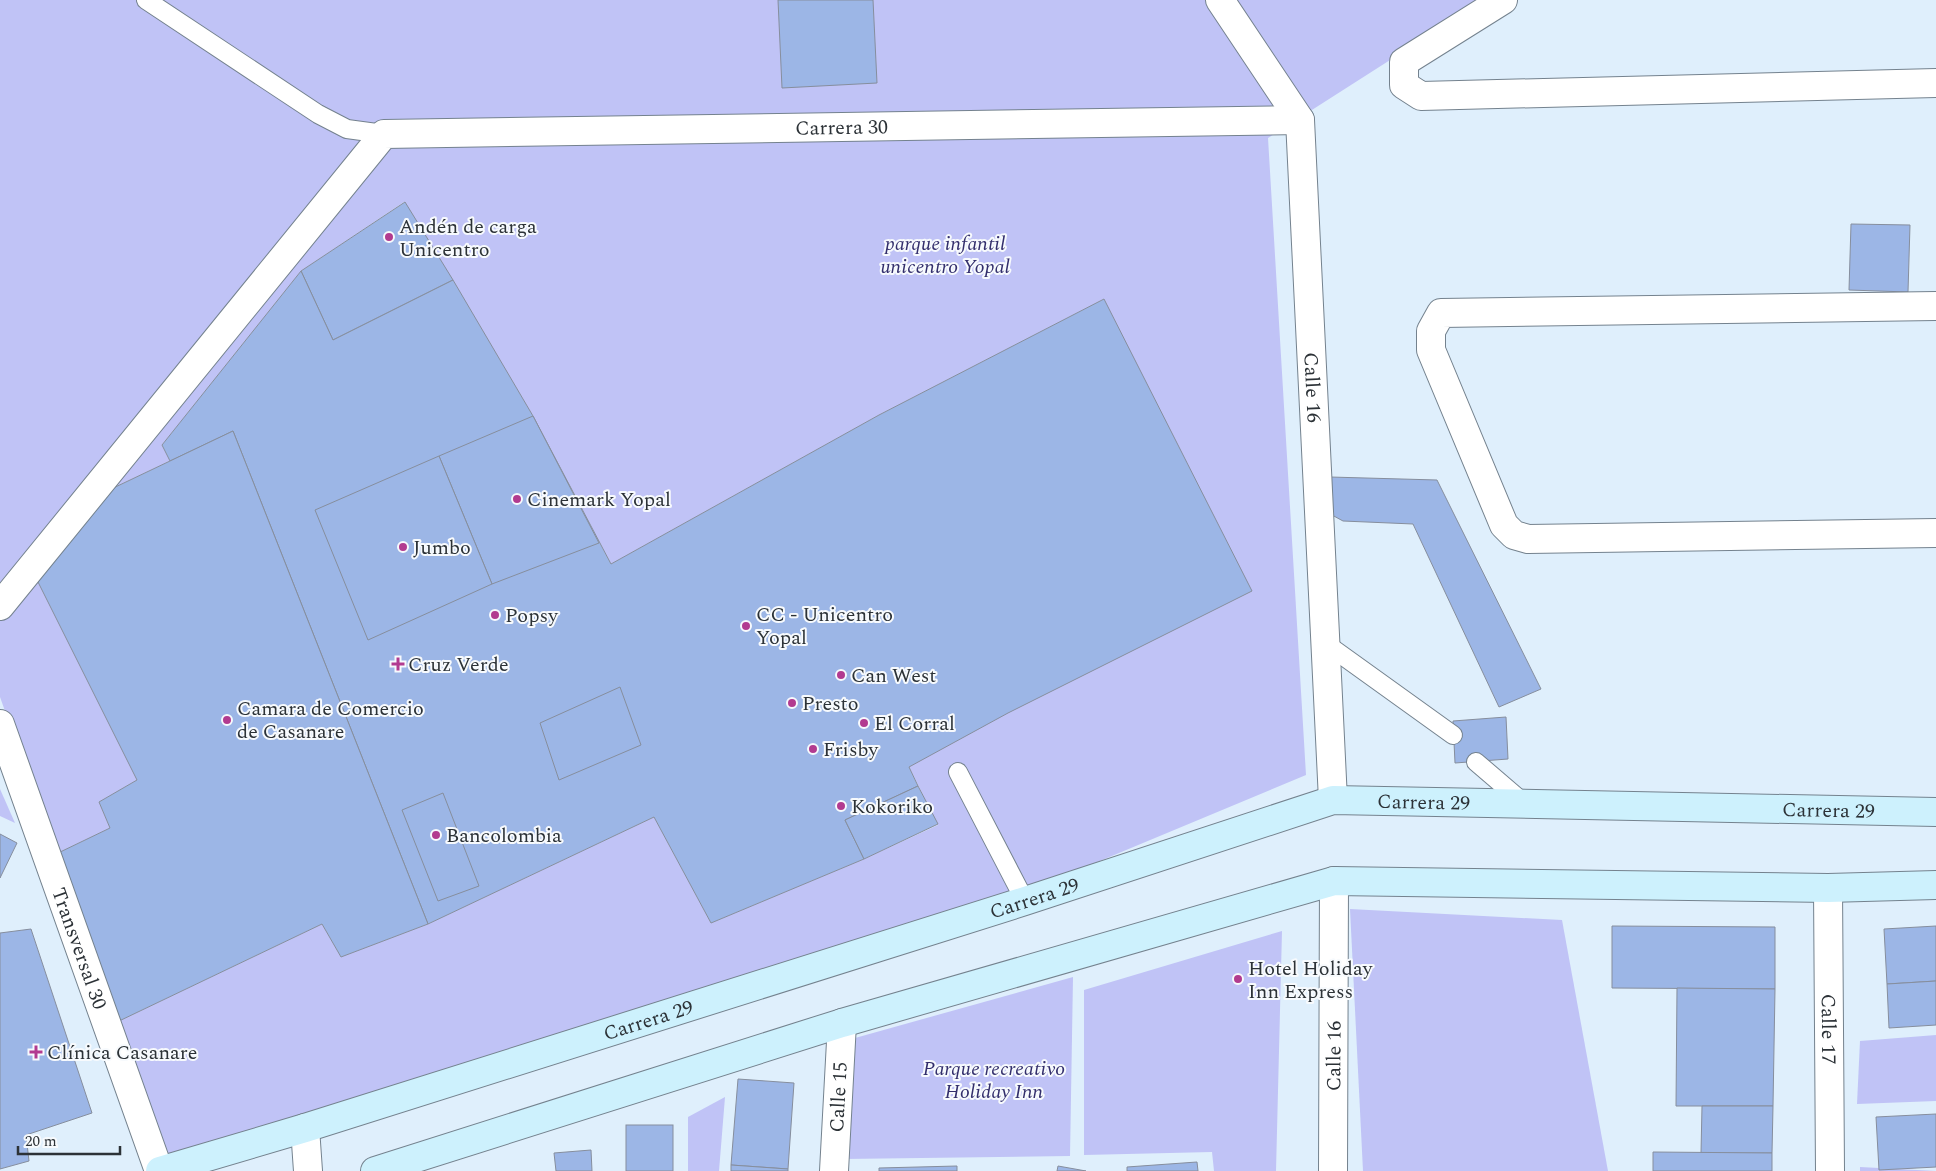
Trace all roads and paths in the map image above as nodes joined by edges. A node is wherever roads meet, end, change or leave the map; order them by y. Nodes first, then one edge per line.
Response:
1 (146, 0) edge
2 (1220, 0) edge
3 (1503, 0) edge
4 (1936, 83) edge
5 (1300, 120) junction
6 (384, 134) junction
7 (1936, 306) edge
8 (1936, 533) edge
9 (0, 606) edge
10 (1325, 643) junction
11 (0, 724) edge
12 (1453, 735) dead end
13 (1476, 762) dead end
14 (958, 772) dead end
15 (1333, 800) junction
16 (1525, 804) junction
17 (1936, 812) edge
18 (1334, 881) junction
19 (1936, 885) edge
20 (1828, 888) junction
21 (1025, 901) junction
22 (842, 1024) junction
23 (305, 1128) junction
24 (159, 1171) edge
25 (308, 1171) edge
26 (375, 1171) edge
27 (834, 1171) edge
28 (1333, 1171) edge
29 (1830, 1171) edge

1 - 6 lane
2 - 5 street
3 - 4 street
5 - 6 street, Carrera 30
5 - 10 street, Calle 16
6 - 9 street
7 - 8 street
10 - 12 lane
10 - 15 street, Calle 16
11 - 24 street, Transversal 30
13 - 16 lane
14 - 21 lane
15 - 16 main road, Carrera 29
15 - 21 main road, Carrera 29
16 - 17 main road, Carrera 29
18 - 20 main road
18 - 22 main road
18 - 28 street, Calle 16
19 - 20 main road
20 - 29 street, Calle 17
21 - 23 main road, Carrera 29
22 - 26 main road
22 - 27 street, Calle 15
23 - 24 main road, Carrera 29
23 - 25 street

